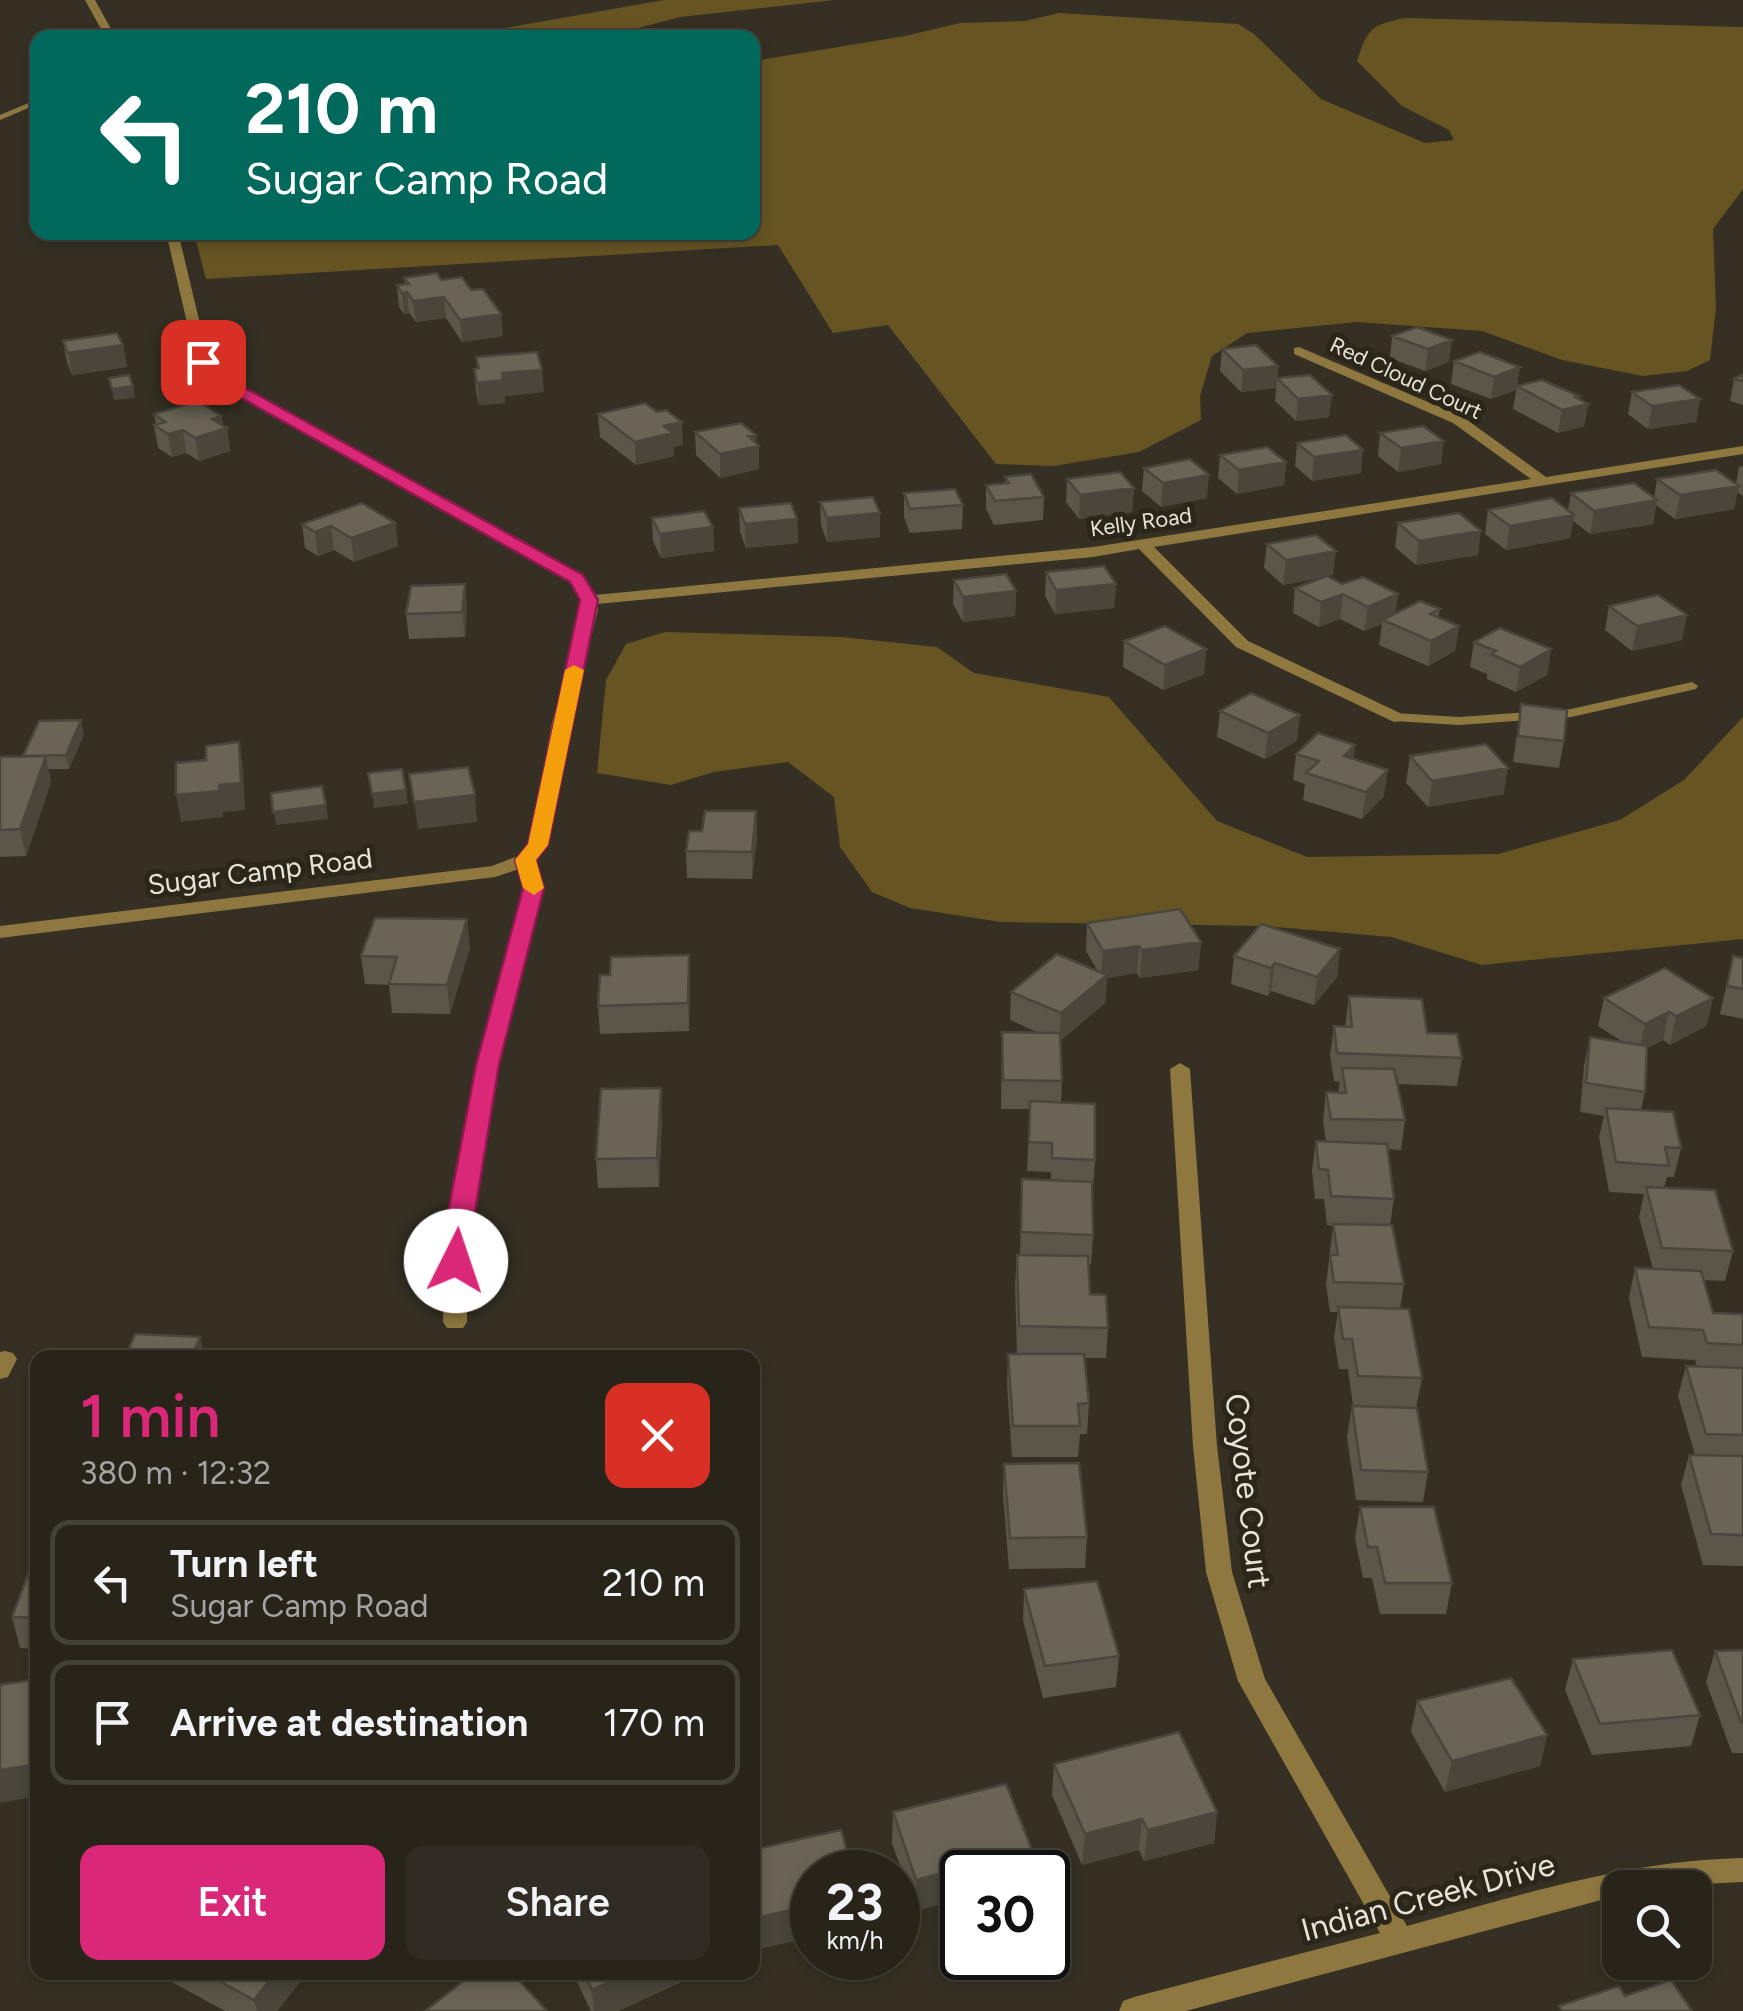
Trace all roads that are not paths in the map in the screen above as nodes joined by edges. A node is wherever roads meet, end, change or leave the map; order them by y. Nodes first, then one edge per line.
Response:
1 (90, 0) edge
2 (107, 30) edge
3 (30, 105) edge
4 (0, 118) edge
5 (174, 240) edge
6 (1300, 350) dead end
7 (1743, 450) edge
8 (1542, 480) junction
9 (1143, 545) junction
10 (589, 600) junction
11 (1692, 686) dead end
12 (1394, 717) joint
13 (525, 860) junction
14 (0, 932) edge
15 (1180, 1068) dead end
16 (455, 1322) dead end
17 (1743, 1870) edge
18 (1400, 1941) junction
19 (1195, 2004) edge
20 (1134, 2011) edge

1 - 2 street
3 - 4 lane
5 - 10 street
6 - 8 street, Red Cloud Court
7 - 8 street, Kelly Road
8 - 9 street, Kelly Road
9 - 10 street, Kelly Road
9 - 12 street
10 - 13 street
11 - 12 lane
13 - 14 street, Sugar Camp Road
13 - 16 street
15 - 18 street, Coyote Court
17 - 18 street, Indian Creek Drive
18 - 19 street, Indian Creek Drive
19 - 20 street, Indian Creek Drive

